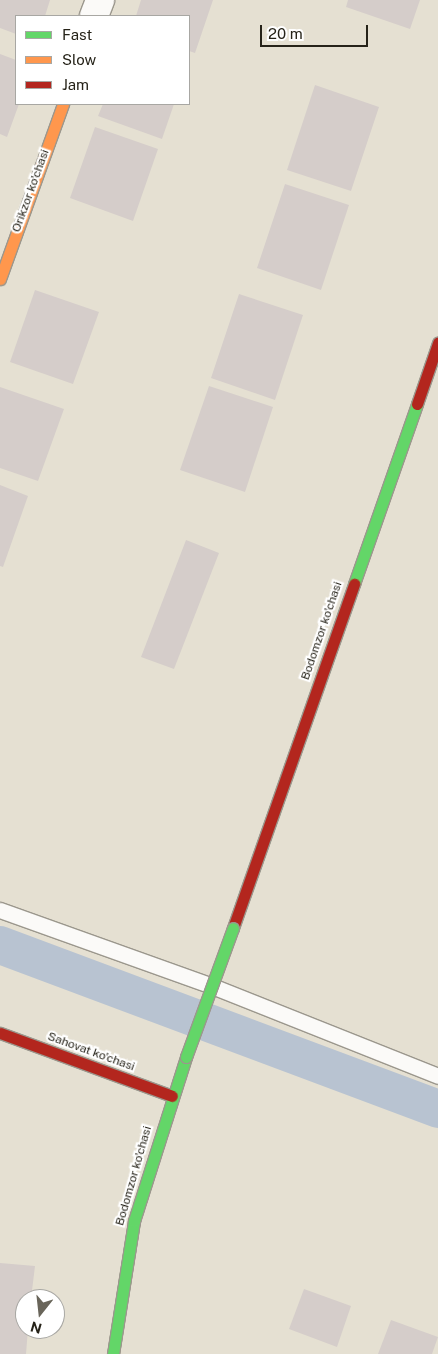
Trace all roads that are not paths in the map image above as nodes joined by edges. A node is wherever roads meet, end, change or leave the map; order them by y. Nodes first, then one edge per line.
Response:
1 (100, 0) edge
2 (94, 15) edge
3 (63, 105) edge
4 (0, 279) edge
5 (438, 343) edge
6 (0, 910) edge
7 (212, 986) junction
8 (0, 1033) edge
9 (438, 1076) edge
10 (172, 1096) junction
11 (113, 1354) edge

1 - 2 street
3 - 4 street, Orikzor ko'chasi
5 - 7 street, Bodomzor ko'chasi, bridge
6 - 7 lane
7 - 9 lane
7 - 10 street, Bodomzor ko'chasi, bridge
8 - 10 street, Sahovat ko'chasi
10 - 11 street, Bodomzor ko'chasi

